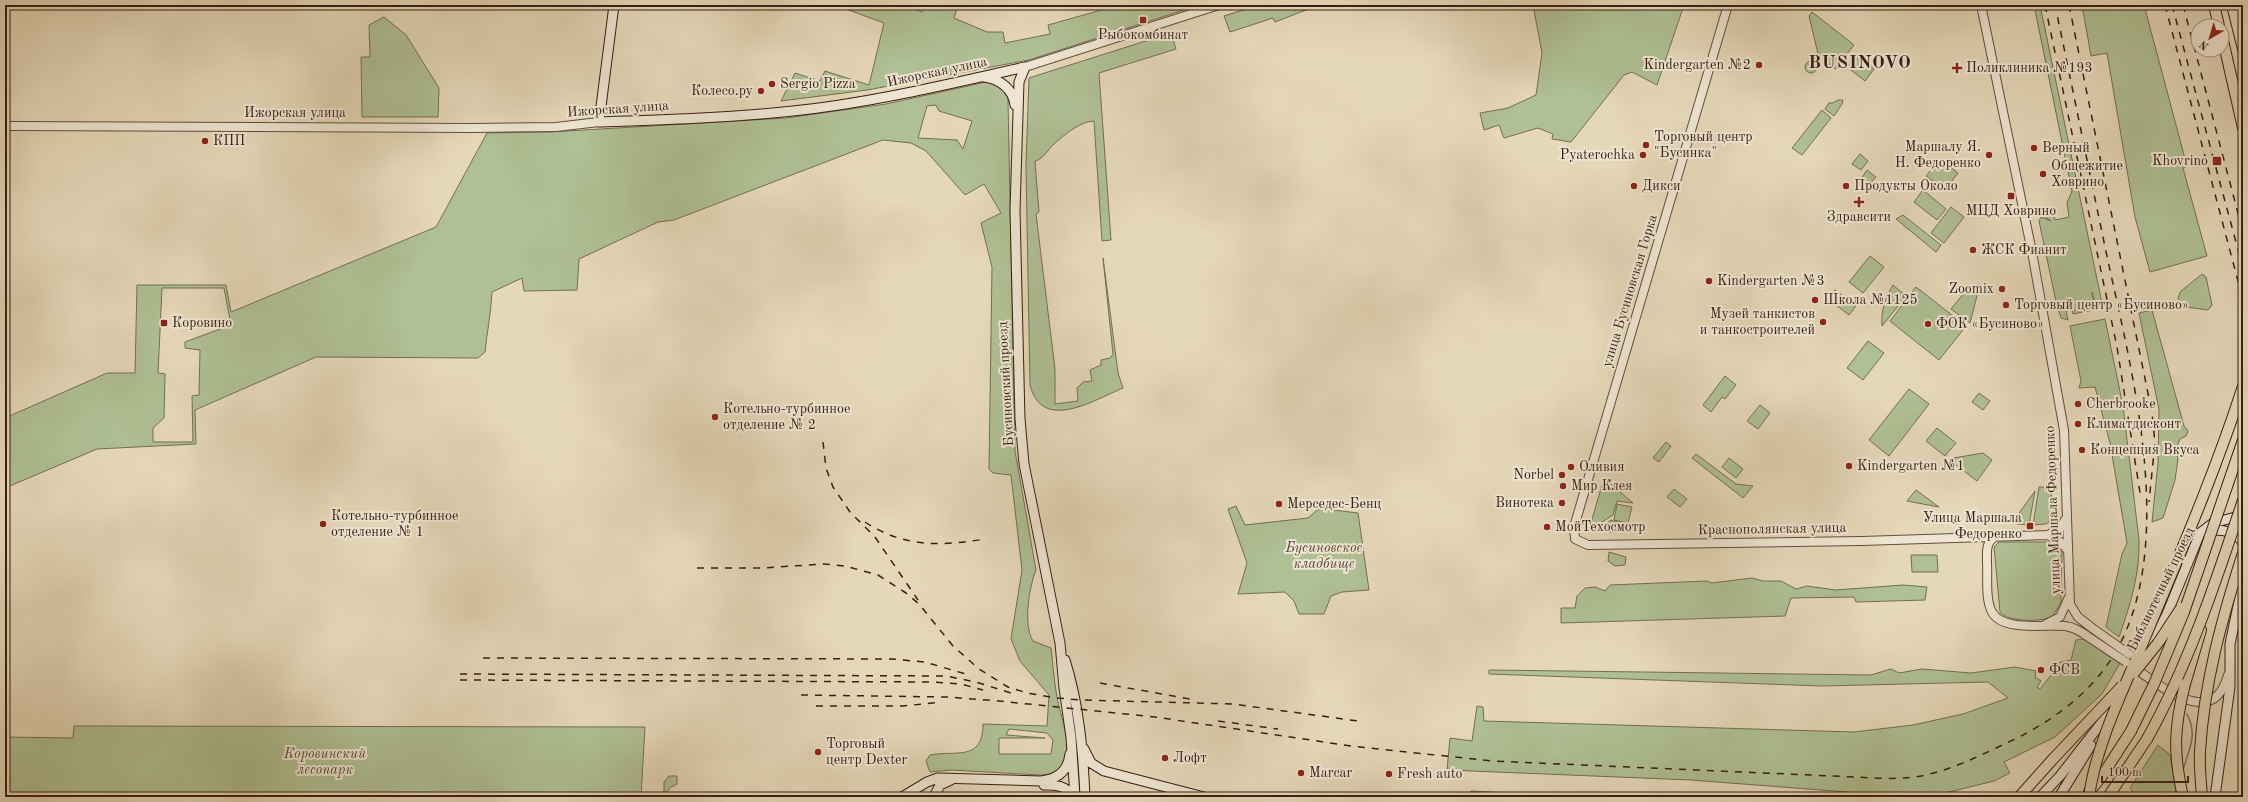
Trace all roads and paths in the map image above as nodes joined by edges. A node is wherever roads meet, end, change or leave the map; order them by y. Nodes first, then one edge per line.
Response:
1 (614, 5) edge
2 (1219, 5) edge
3 (1728, 5) edge
4 (1981, 5) edge
5 (2214, 5) edge
6 (2232, 5) edge
7 (2218, 18) edge
8 (2243, 49) edge
9 (2227, 58) edge
10 (1025, 67) junction
11 (982, 77) junction
12 (1017, 120) junction
13 (598, 122) junction
14 (5, 126) edge
15 (2243, 128) edge
16 (2243, 386) edge
17 (2243, 440) edge
18 (2243, 500) edge
19 (2243, 515) edge
20 (2067, 516) junction
21 (2048, 535) junction
22 (1997, 536) junction
23 (1969, 538) junction
24 (2198, 538) junction
25 (1575, 539) joint
26 (2243, 543) edge
27 (1987, 549) junction
28 (2068, 551) junction
29 (2243, 553) edge
30 (2196, 580) junction
31 (2243, 582) edge
32 (2069, 596) junction
33 (2208, 602) junction
34 (2042, 626) junction
35 (2090, 632) junction
36 (1060, 643) junction
37 (2148, 651) junction
38 (2128, 658) junction
39 (2230, 666) junction
40 (2136, 669) junction
41 (2107, 716) junction
42 (1071, 737) junction
43 (1081, 744) junction
44 (902, 797) edge
45 (934, 797) edge
46 (1074, 797) edge
47 (1085, 797) edge
48 (1204, 797) edge
49 (2019, 797) edge
50 (2040, 797) edge
51 (2059, 797) edge
52 (2085, 797) edge
53 (2089, 797) edge
54 (2108, 797) edge
55 (2183, 797) edge
56 (2202, 797) edge
57 (2215, 797) edge

1 - 13 main road
2 - 10 street, Ижорская улица
3 - 25 street, улица Бусиновская Горка
4 - 20 street, улица Маршала Федоренко
5 - 7 main road
6 - 8 main road
9 - 15 main road
10 - 11 main road, Ижорская улица
10 - 12 main road
11 - 12 main road
11 - 13 main road, Ижорская улица
12 - 36 main road, Бусиновский проезд
13 - 14 street, Ижорская улица
16 - 53 main road, bridge
17 - 30 main road, bridge
18 - 33 main road, bridge
19 - 24 main road, Библиотечный проезд
20 - 21 street
20 - 28 street, улица Маршала Федоренко
21 - 22 street, Краснополянская улица
21 - 28 street
22 - 23 street, Краснополянская улица
22 - 27 street
23 - 25 street, Краснополянская улица
23 - 27 street, Краснополянская улица
24 - 26 main road
24 - 37 main road, Библиотечный проезд
27 - 34 street
28 - 32 street, улица Маршала Федоренко
29 - 56 main road, bridge
30 - 49 main road, bridge
30 - 52 main road, bridge
31 - 39 main road
32 - 34 street
32 - 35 street, улица Маршала Федоренко
33 - 54 main road, bridge
33 - 55 main road, bridge
34 - 35 street
35 - 38 street, bridge
36 - 42 main road
36 - 43 main road
37 - 38 street
37 - 40 main road, Библиотечный проезд
38 - 40 street
39 - 40 street
39 - 57 main road
40 - 41 main road, Библиотечный проезд
41 - 50 main road
41 - 51 main road
42 - 44 main road
42 - 46 main road
43 - 47 main road
43 - 48 main road
45 - 46 main road

